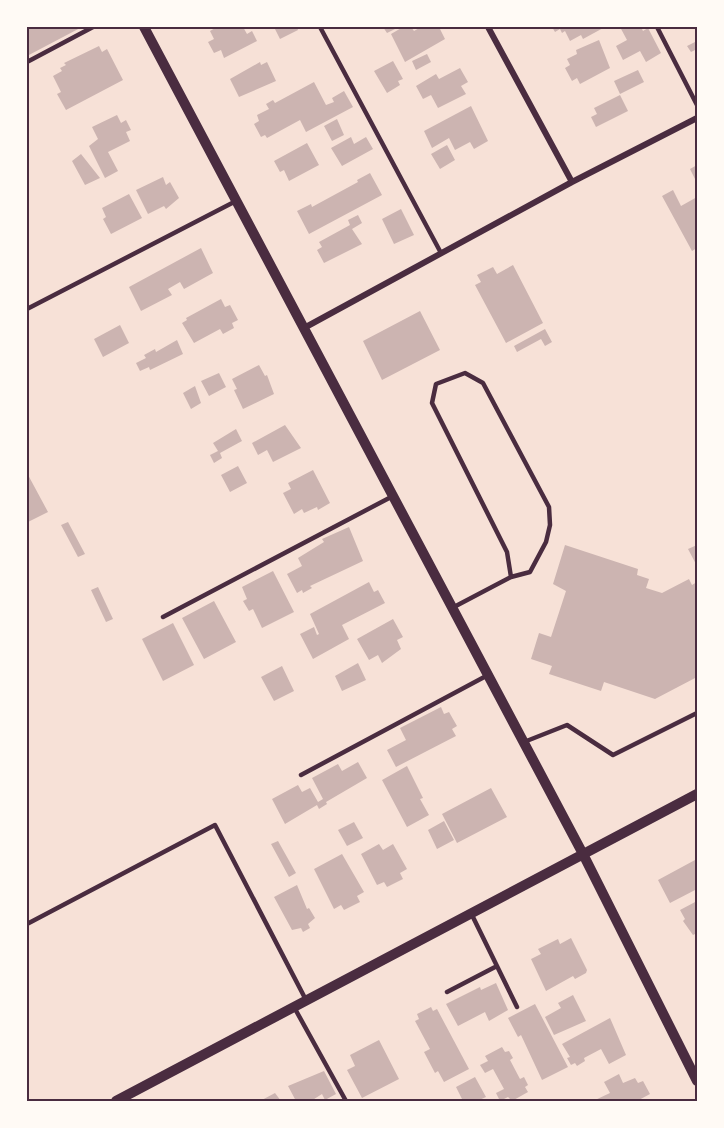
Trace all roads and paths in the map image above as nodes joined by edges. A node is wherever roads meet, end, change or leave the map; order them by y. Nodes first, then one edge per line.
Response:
1 (93, 27) edge
2 (144, 27) edge
3 (320, 27) edge
4 (488, 27) edge
5 (657, 27) edge
6 (27, 62) edge
7 (697, 105) edge
8 (697, 118) edge
9 (572, 182) junction
10 (236, 201) junction
11 (441, 253) junction
12 (27, 308) edge
13 (304, 328) junction
14 (393, 496) junction
15 (511, 577) junction
16 (452, 608) junction
17 (163, 617) dead end
18 (489, 675) junction
19 (697, 712) edge
20 (524, 742) junction
21 (302, 775) dead end
22 (697, 794) edge
23 (583, 854) junction
24 (471, 913) junction
25 (27, 924) edge
26 (497, 966) junction
27 (447, 992) dead end
28 (306, 1000) junction
29 (294, 1007) junction
30 (517, 1007) dead end
31 (697, 1081) edge
32 (116, 1101) edge
33 (346, 1101) edge

1 - 6 lane
2 - 10 street
3 - 11 lane
4 - 9 street
5 - 7 lane
8 - 9 street
9 - 11 street
10 - 12 lane
10 - 13 street
11 - 13 street
13 - 14 street
14 - 16 street
14 - 17 lane
15 - 15 lane
15 - 16 lane
16 - 18 street
18 - 20 street
18 - 21 lane
19 - 20 lane
20 - 23 street
22 - 23 street
23 - 24 street
23 - 31 street
24 - 26 lane
24 - 28 street
25 - 28 lane
26 - 27 lane
26 - 30 lane
28 - 29 street
29 - 32 street
29 - 33 lane

